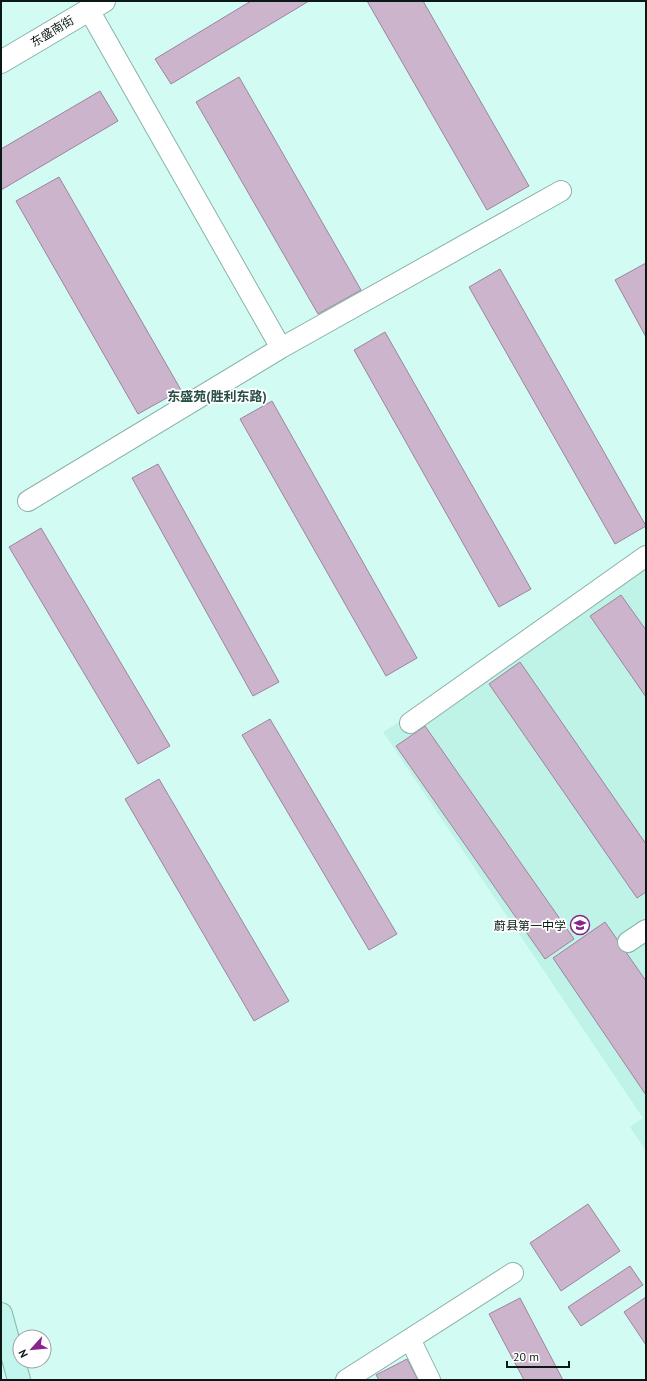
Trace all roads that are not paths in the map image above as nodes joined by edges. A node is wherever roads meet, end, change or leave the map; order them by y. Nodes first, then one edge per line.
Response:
1 (96, 5) edge
2 (1, 62) edge
3 (561, 192) dead end
4 (281, 348) junction
5 (28, 501) dead end
6 (646, 556) edge
7 (410, 723) dead end
8 (646, 930) edge
9 (628, 942) dead end
10 (513, 1273) dead end
11 (1, 1314) edge
12 (410, 1339) junction
13 (19, 1380) edge
14 (346, 1380) edge
15 (430, 1380) edge

1 - 2 street, 东盛南街
1 - 4 street
3 - 4 street
4 - 5 street
6 - 7 street
8 - 9 street
10 - 12 street
11 - 13 main road
12 - 14 street
12 - 15 street

